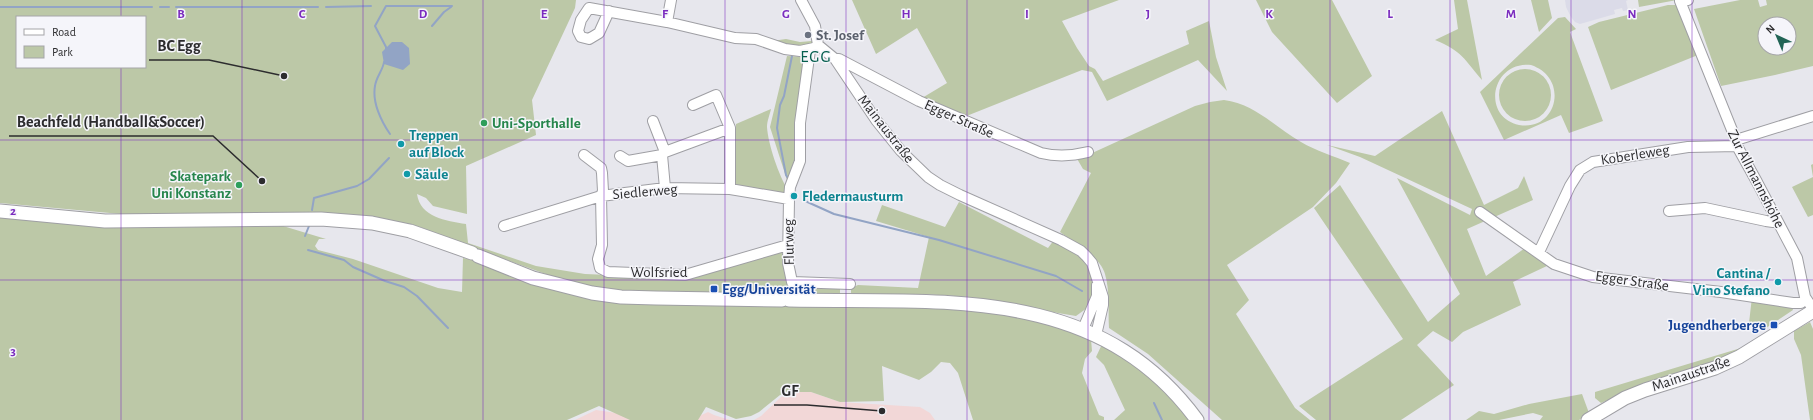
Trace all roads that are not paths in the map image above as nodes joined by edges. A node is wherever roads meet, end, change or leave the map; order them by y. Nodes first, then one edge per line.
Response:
1 (671, 0) edge
2 (801, 0) edge
3 (1688, 0) edge
4 (609, 11) junction
5 (666, 22) junction
6 (814, 48) junction
7 (835, 59) junction
8 (693, 105) dead end
9 (1813, 116) edge
10 (653, 121) dead end
11 (730, 128) junction
12 (1736, 143) junction
13 (1088, 152) dead end
14 (663, 154) junction
15 (584, 155) dead end
16 (620, 156) dead end
17 (665, 188) junction
18 (730, 189) junction
19 (601, 196) junction
20 (789, 199) junction
21 (0, 211) edge
22 (1669, 211) dead end
23 (1480, 212) dead end
24 (1777, 220) junction
25 (504, 226) dead end
26 (788, 245) junction
27 (1538, 252) junction
28 (1097, 277) junction
29 (850, 284) dead end
30 (1803, 300) junction
31 (1810, 312) edge
32 (1083, 329) junction
33 (1096, 335) junction
34 (1197, 420) edge
35 (1588, 420) edge

1 - 5 street
2 - 6 street, Flurweg
3 - 12 street, Zur Allmannshöhe
4 - 4 street
4 - 5 street
5 - 6 street
6 - 7 street, Mainaustraße
6 - 20 street, Flurweg
7 - 13 street, Egger Straße
7 - 28 street, Mainaustraße
8 - 11 street
9 - 12 street, Koberleweg
10 - 14 street
11 - 14 street
11 - 18 street
12 - 24 street, Zur Allmannshöhe
12 - 27 street, Koberleweg
14 - 16 street
14 - 17 street
15 - 19 street
17 - 18 street, Siedlerweg
17 - 19 street, Siedlerweg
18 - 20 street, Siedlerweg
19 - 25 street, Siedlerweg
19 - 26 street, Wolfsried
20 - 26 street, Flurweg
21 - 32 main road
22 - 24 street
23 - 27 street, Egger Straße
24 - 30 street, Zur Allmannshöhe
26 - 29 street, Flurweg
27 - 30 street, Egger Straße
28 - 32 street, Mainaustraße
28 - 33 street, Mainaustraße
30 - 31 street, Zur Allmannshöhe
31 - 35 main road, Mainaustraße
32 - 33 main road
33 - 34 main road

